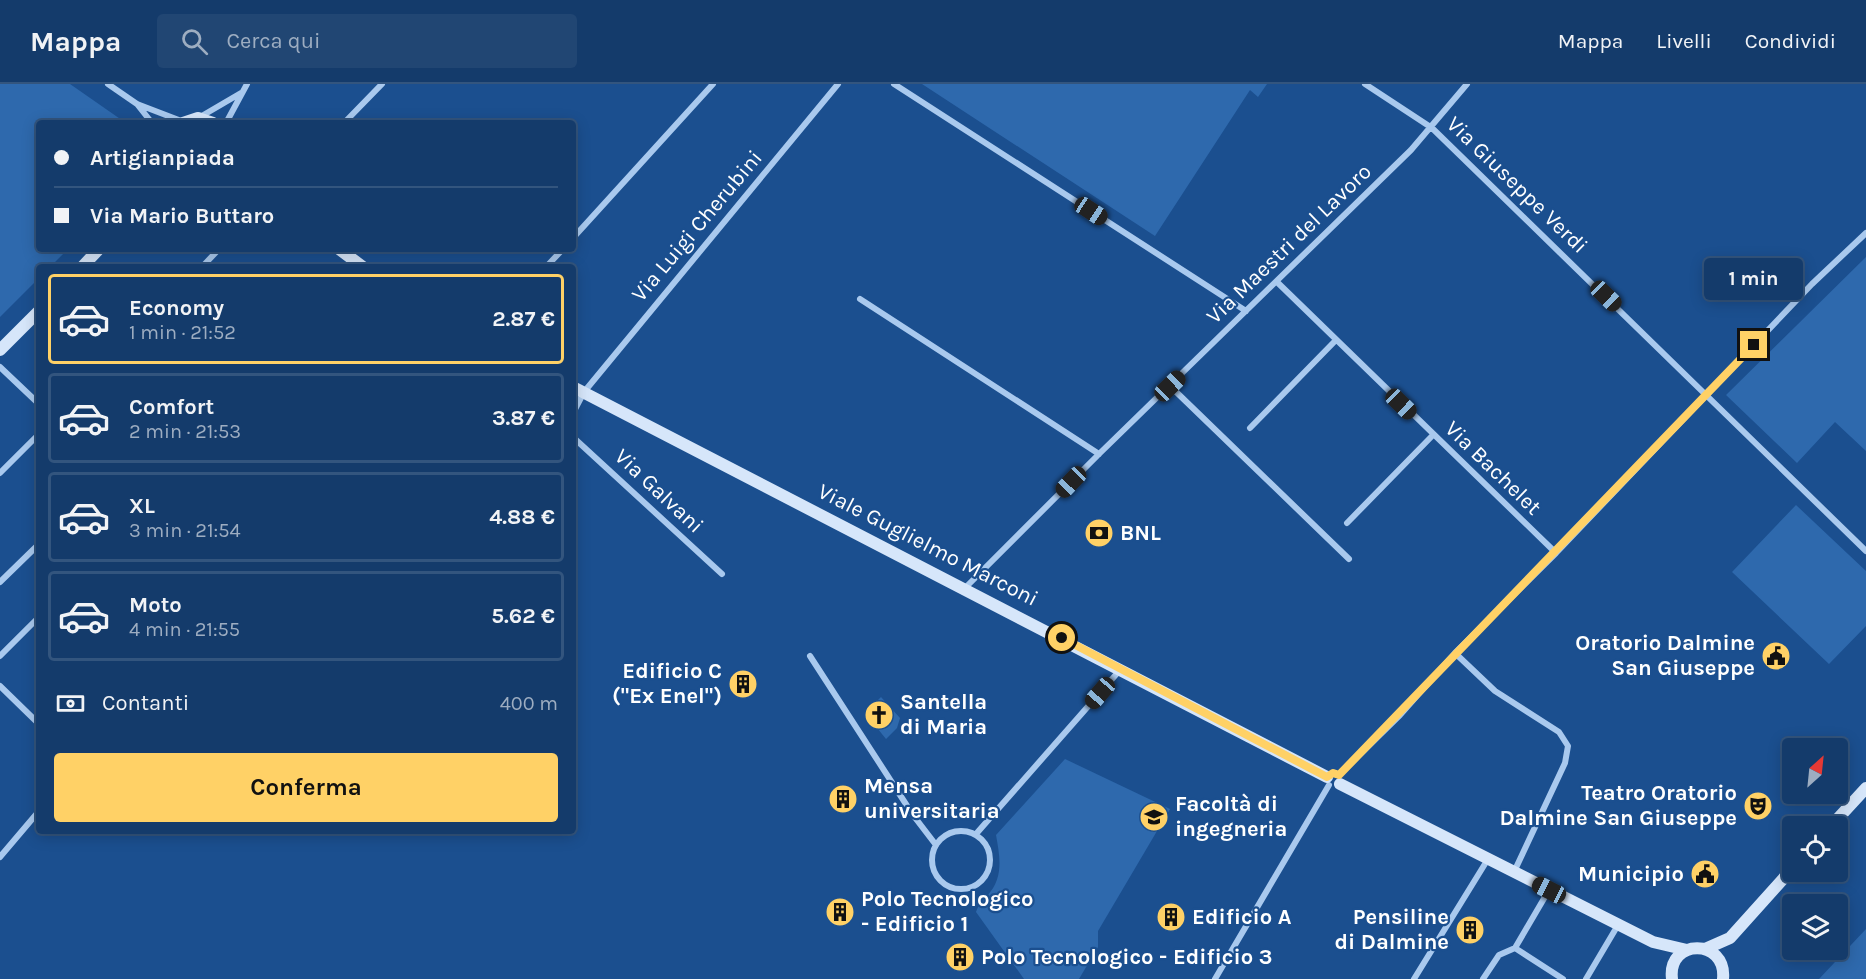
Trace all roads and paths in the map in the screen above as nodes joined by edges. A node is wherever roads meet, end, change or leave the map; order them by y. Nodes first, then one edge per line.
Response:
1 (108, 84) edge
2 (247, 84) edge
3 (382, 84) edge
4 (712, 84) edge
5 (838, 84) edge
6 (894, 84) edge
7 (1365, 84) edge
8 (1467, 84) edge
9 (241, 93) junction
10 (136, 104) junction
11 (198, 118) junction
12 (149, 120) edge
13 (176, 120) edge
14 (192, 120) edge
15 (204, 120) edge
16 (228, 120) edge
17 (347, 120) edge
18 (1432, 128) junction
19 (1866, 233) edge
20 (576, 235) edge
21 (96, 252) edge
22 (216, 252) edge
23 (343, 252) edge
24 (560, 252) edge
25 (207, 261) junction
26 (85, 264) edge
27 (204, 264) edge
28 (210, 264) edge
29 (359, 264) edge
30 (549, 264) edge
31 (1277, 282) junction
32 (860, 299) dead end
33 (1246, 311) junction
34 (36, 314) edge
35 (1336, 340) junction
36 (0, 350) edge
37 (0, 367) edge
38 (1170, 386) junction
39 (578, 389) edge
40 (1707, 394) junction
41 (36, 401) edge
42 (1250, 428) dead end
43 (1433, 435) junction
44 (36, 437) edge
45 (576, 440) edge
46 (1099, 454) junction
47 (0, 473) edge
48 (1347, 523) dead end
49 (36, 546) edge
50 (1866, 551) edge
51 (1556, 553) junction
52 (1349, 559) dead end
53 (722, 574) dead end
54 (0, 582) edge
55 (965, 588) junction
56 (36, 620) edge
57 (1455, 653) junction
58 (0, 656) edge
59 (810, 656) dead end
60 (1120, 670) junction
61 (0, 686) edge
62 (36, 721) edge
63 (1334, 780) junction
64 (1866, 788) edge
65 (36, 815) edge
66 (1840, 816) edge
67 (976, 834) junction
68 (936, 845) junction
69 (0, 857) edge
70 (1488, 859) junction
71 (1514, 872) junction
72 (1782, 880) edge
73 (1549, 890) junction
74 (1618, 924) junction
75 (1730, 938) junction
76 (1653, 942) junction
77 (1515, 948) junction
78 (1705, 949) junction
79 (1687, 950) junction
80 (1673, 963) junction
81 (1721, 964) junction
82 (1215, 979) edge
83 (1414, 979) edge
84 (1483, 979) edge
85 (1563, 979) edge
86 (1586, 979) edge
87 (1672, 979) edge
88 (1723, 979) edge

1 - 10 street
2 - 9 street
3 - 17 street
4 - 20 street
5 - 39 street, Via Luigi Cherubini
6 - 33 street
7 - 18 street, Via Giuseppe Verdi
8 - 18 street, Via Maestri del Lavoro
9 - 11 street
9 - 16 street
10 - 12 street
10 - 13 street
11 - 14 street
11 - 15 street
18 - 31 street, Via Maestri del Lavoro
18 - 40 street, Via Giuseppe Verdi
19 - 40 street
21 - 26 street
22 - 25 street
23 - 29 street
24 - 30 street
25 - 27 street
25 - 28 street
31 - 33 street, Via Maestri del Lavoro
31 - 35 street, Via Bachelet
32 - 46 street
33 - 38 street, Via Maestri del Lavoro
34 - 36 street
35 - 42 street
35 - 43 street, Via Bachelet
37 - 41 street
38 - 46 street, Via Maestri del Lavoro
38 - 52 street
39 - 55 street, Viale Guglielmo Marconi
40 - 50 street, Via Giuseppe Verdi
40 - 51 street
43 - 48 street
43 - 51 street, Via Bachelet
44 - 47 street
45 - 53 street, Via Galvani
46 - 55 street, Via Maestri del Lavoro
49 - 54 street
51 - 57 street
55 - 60 street, Viale Guglielmo Marconi
56 - 58 street
57 - 63 street
57 - 71 street
59 - 68 street
60 - 63 street, Viale Guglielmo Marconi
60 - 67 street
61 - 62 street
63 - 70 street, Viale Guglielmo Marconi
63 - 82 street
64 - 66 street
65 - 69 street
67 - 68 street
67 - 68 street
70 - 71 street, Viale Guglielmo Marconi
70 - 83 street
71 - 73 street, Viale Guglielmo Marconi
72 - 75 street
73 - 74 street, Viale Guglielmo Marconi
73 - 77 street
74 - 76 street, Viale Guglielmo Marconi
74 - 86 street
75 - 78 street
75 - 81 street
76 - 79 street, Viale Guglielmo Marconi
76 - 80 street, Viale Guglielmo Marconi
77 - 84 street
77 - 85 street
78 - 79 street, Viale Guglielmo Marconi
78 - 81 street
79 - 80 street
80 - 87 street
81 - 88 street

